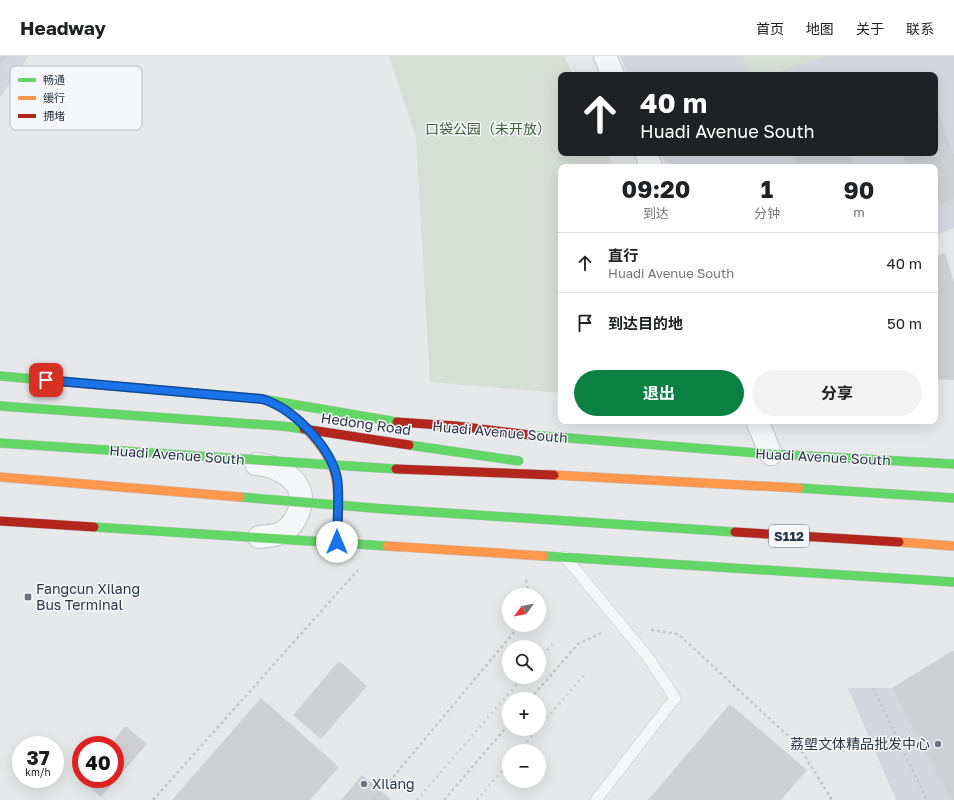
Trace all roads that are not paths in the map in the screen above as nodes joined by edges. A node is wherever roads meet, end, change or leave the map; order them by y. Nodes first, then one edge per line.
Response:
1 (605, 56) edge
2 (612, 72) edge
3 (0, 376) edge
4 (262, 399) junction
5 (0, 406) edge
6 (758, 424) edge
7 (0, 443) edge
8 (771, 454) junction
9 (529, 463) dead end
10 (954, 464) edge
11 (545, 465) dead end
12 (0, 477) edge
13 (629, 478) junction
14 (954, 498) edge
15 (0, 521) edge
16 (258, 538) junction
17 (337, 542) junction
18 (954, 546) edge
19 (565, 557) junction
20 (954, 582) edge
21 (596, 800) edge

1 - 2 street
3 - 4 main road, Huadi Avenue South
4 - 8 main road, Huadi Avenue South
4 - 17 main road
5 - 9 main road, Hedong Road, bridge
6 - 8 street
7 - 13 main road, Huadi Avenue South, bridge
7 - 16 street, Huadi Avenue South
8 - 10 main road, Huadi Avenue South
11 - 13 main road, bridge
12 - 18 main road, S112, bridge
13 - 14 main road, Huadi Avenue South, bridge
15 - 16 main road, Huadi Avenue South
16 - 17 main road, Huadi Avenue South
17 - 19 main road, Huadi Avenue South
19 - 20 main road, Huadi Avenue South
19 - 21 lane

